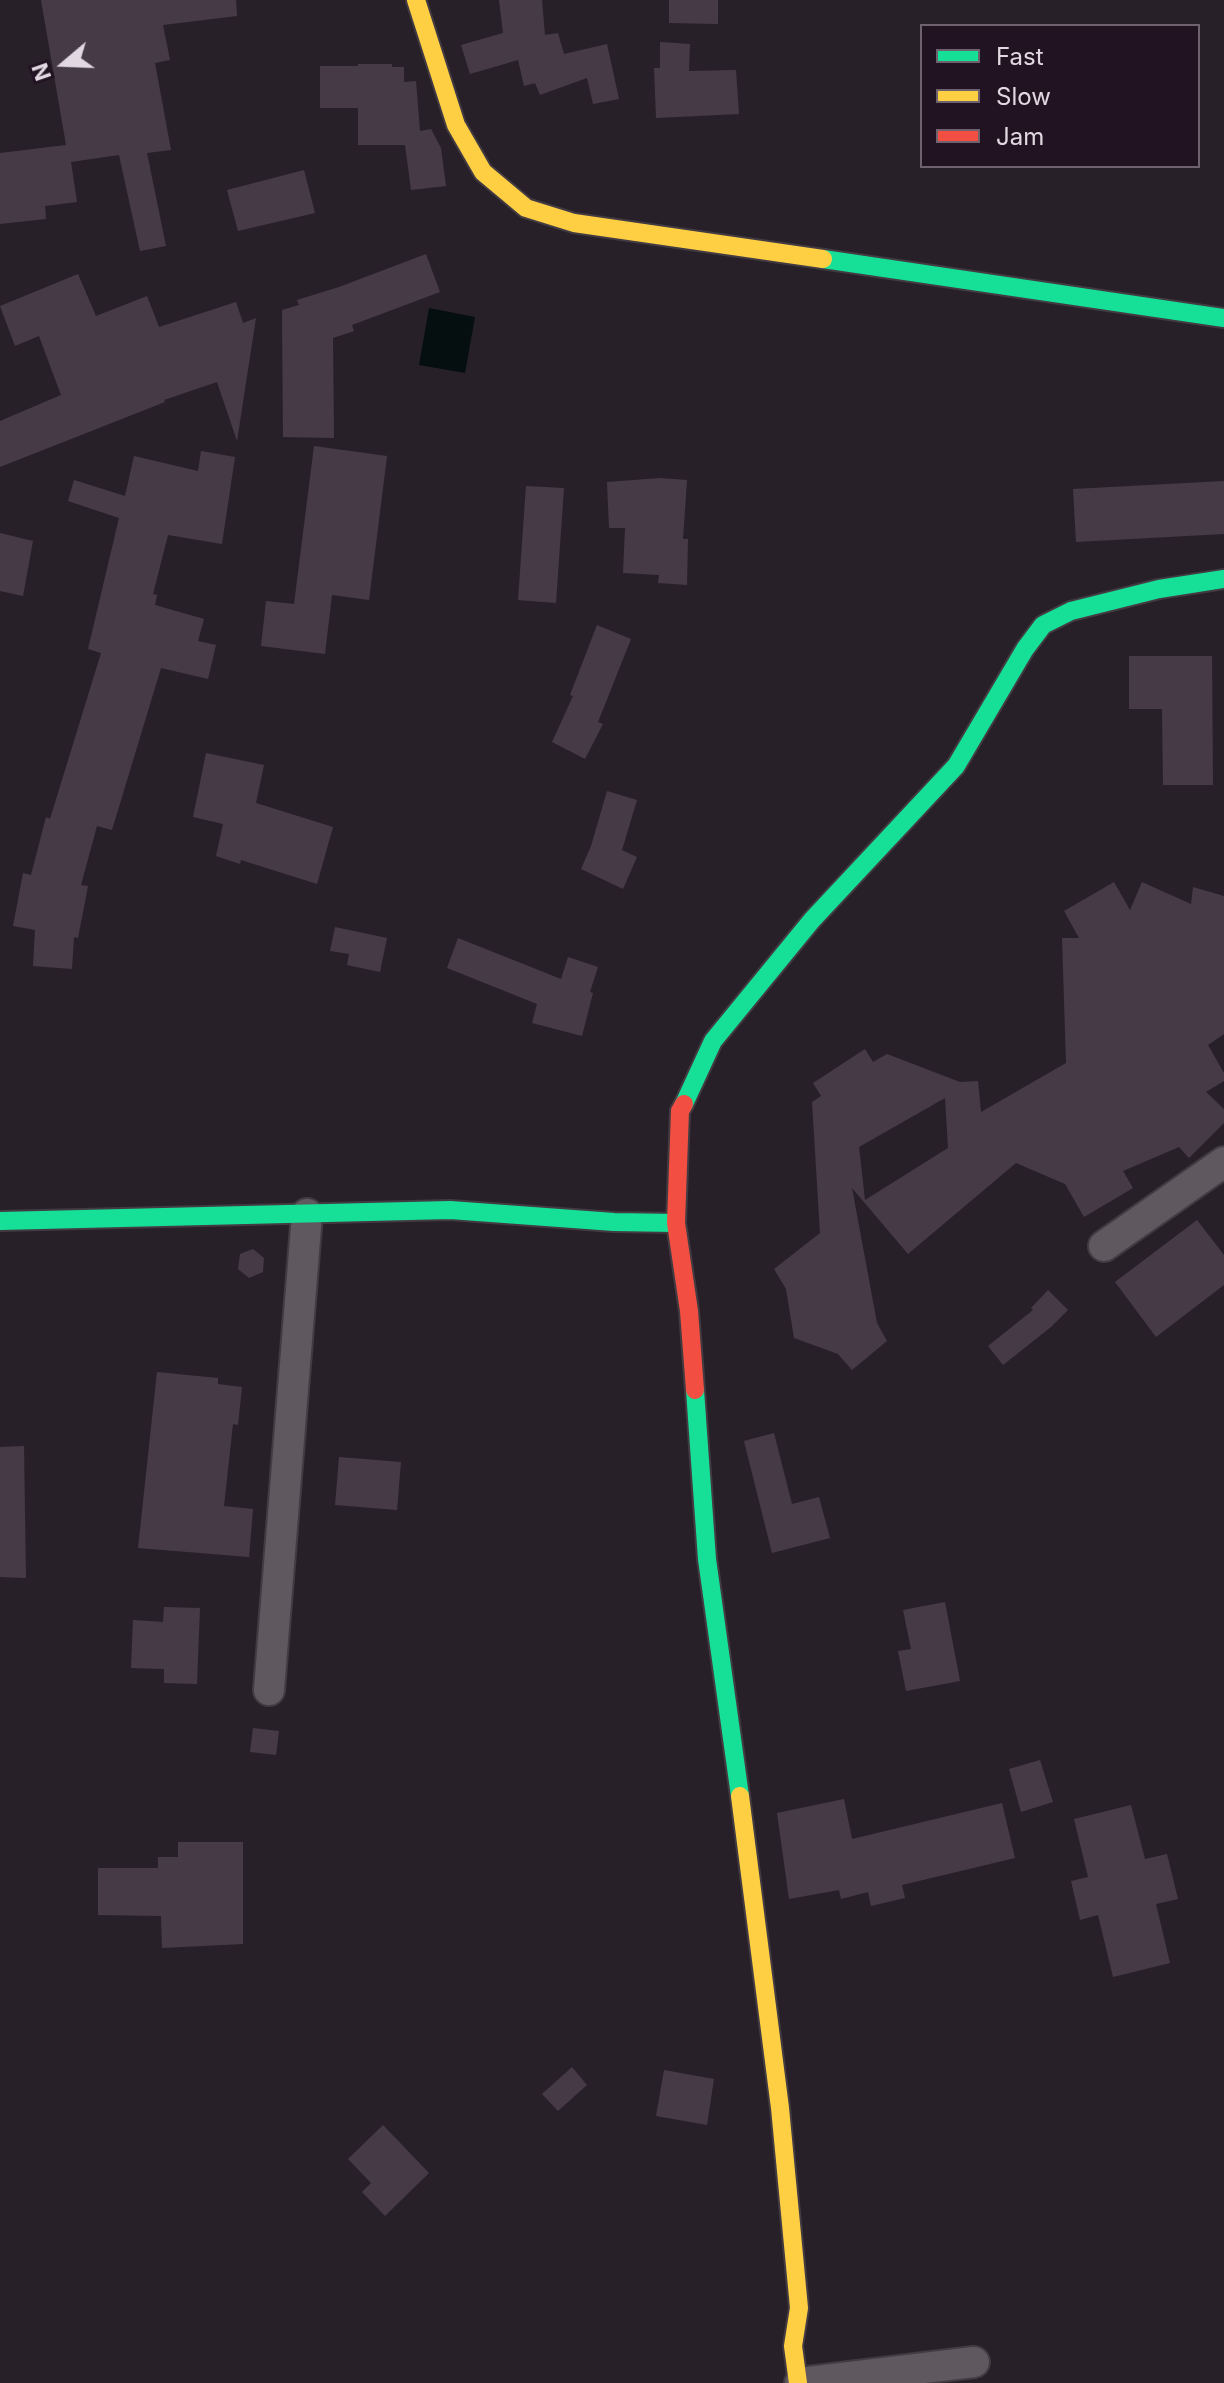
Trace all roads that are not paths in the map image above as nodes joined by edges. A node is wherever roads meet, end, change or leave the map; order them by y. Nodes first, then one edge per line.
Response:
1 (416, 0) edge
2 (1224, 318) edge
3 (1224, 579) edge
4 (1224, 1162) edge
5 (307, 1214) junction
6 (0, 1221) edge
7 (676, 1223) junction
8 (1104, 1246) dead end
9 (269, 1690) dead end
10 (974, 2362) dead end
11 (799, 2383) edge

1 - 2 street
3 - 7 street
4 - 8 street
5 - 6 street
5 - 7 street
5 - 9 street
7 - 11 street
10 - 11 street

